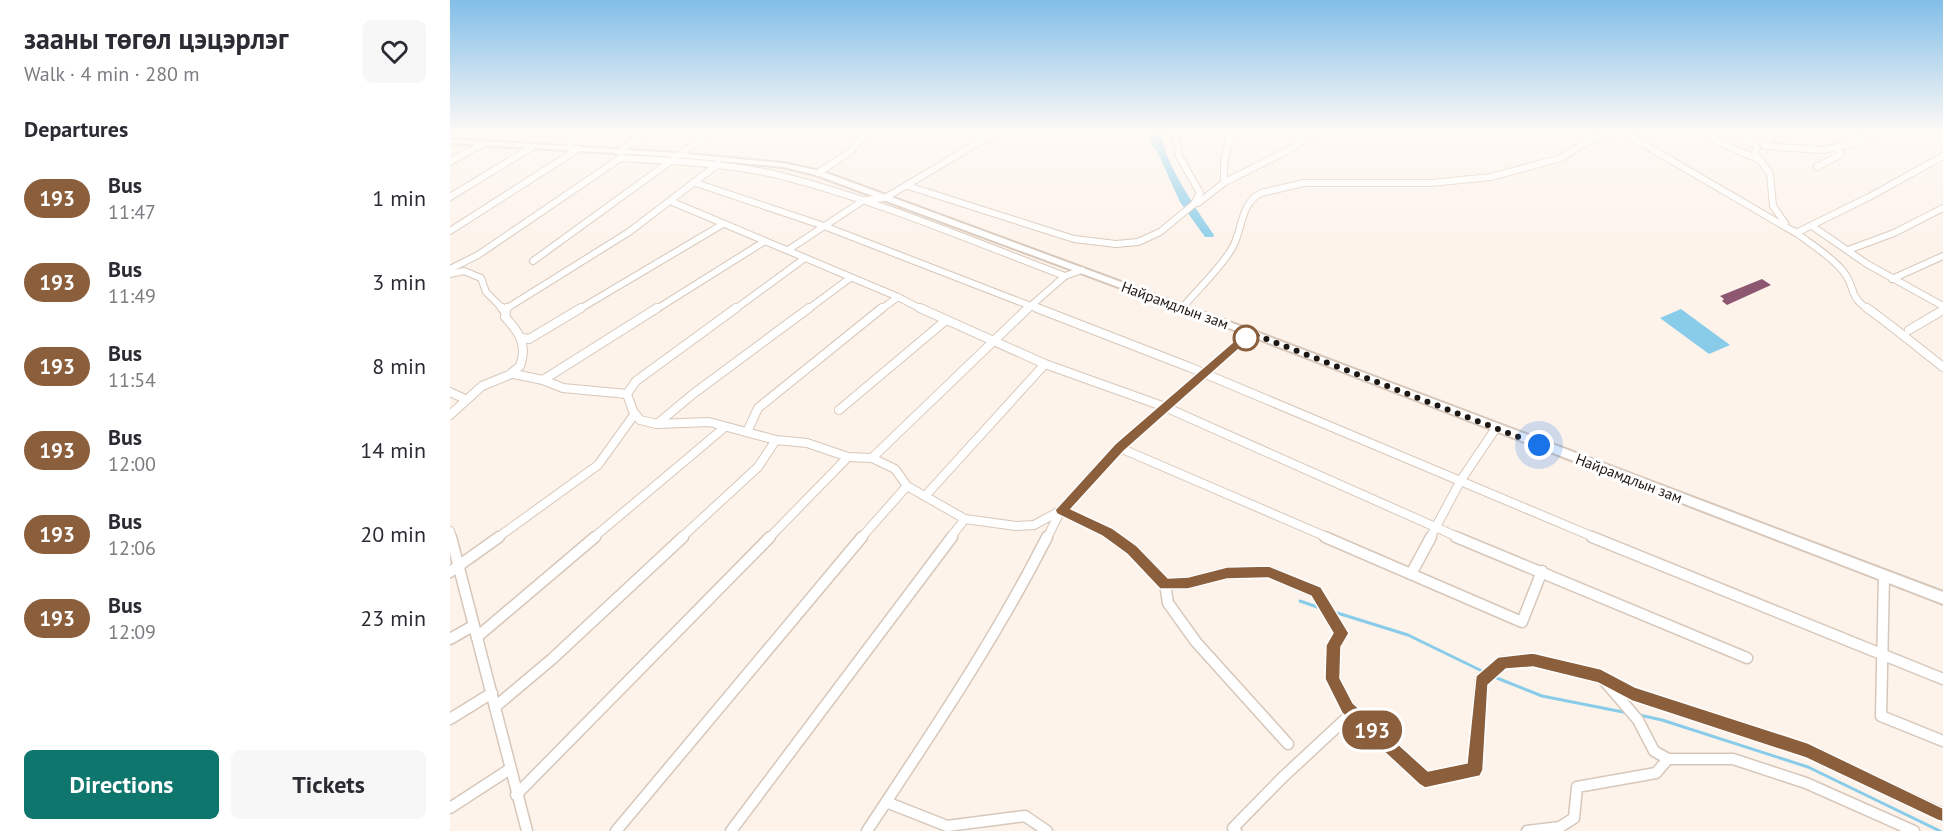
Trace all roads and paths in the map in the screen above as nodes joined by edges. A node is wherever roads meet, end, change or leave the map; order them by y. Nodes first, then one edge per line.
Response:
1 (494, 170) edge
2 (543, 170) edge
3 (600, 170) edge
4 (656, 170) edge
5 (710, 170) edge
6 (755, 170) edge
7 (807, 170) edge
8 (821, 170) edge
9 (935, 170) edge
10 (1185, 170) edge
11 (1224, 170) edge
12 (1248, 170) edge
13 (1518, 170) edge
14 (1687, 170) edge
15 (1767, 170) edge
16 (1917, 170) edge
17 (818, 172) junction
18 (693, 182) junction
19 (848, 183) junction
20 (1224, 183) junction
21 (908, 186) junction
22 (833, 192) junction
23 (450, 196) edge
24 (885, 198) junction
25 (670, 201) junction
26 (862, 201) junction
27 (1196, 204) junction
28 (1943, 208) edge
29 (723, 224) junction
30 (824, 226) junction
31 (1812, 226) junction
32 (450, 231) edge
33 (1796, 233) junction
34 (765, 241) junction
35 (788, 250) junction
36 (1848, 250) junction
37 (1943, 256) edge
38 (806, 258) junction
39 (533, 261) dead end
40 (450, 269) edge
41 (1082, 270) junction
42 (450, 274) edge
43 (1065, 276) junction
44 (850, 278) junction
45 (1892, 279) junction
46 (898, 297) junction
47 (1029, 307) junction
48 (1182, 308) junction
49 (1943, 308) edge
50 (504, 310) junction
51 (945, 321) junction
52 (1909, 330) dead end
53 (1256, 335) junction
54 (523, 338) junction
55 (994, 342) junction
56 (1046, 364) junction
57 (1943, 367) edge
58 (514, 374) junction
59 (1202, 374) junction
60 (543, 380) junction
61 (450, 392) edge
62 (627, 394) junction
63 (465, 399) junction
64 (1165, 407) junction
65 (838, 410) dead end
66 (450, 415) edge
67 (634, 415) junction
68 (657, 424) junction
69 (725, 427) junction
70 (1496, 428) junction
71 (747, 432) junction
72 (776, 440) junction
73 (1120, 448) junction
74 (848, 457) junction
75 (872, 458) junction
76 (1461, 480) junction
77 (907, 486) junction
78 (926, 495) junction
79 (1061, 510) junction
80 (965, 519) junction
81 (1435, 528) junction
82 (450, 531) edge
83 (460, 567) junction
84 (1542, 571) junction
85 (450, 572) edge
86 (1411, 574) junction
87 (1884, 576) junction
88 (1165, 584) junction
89 (1943, 598) edge
90 (473, 626) junction
91 (477, 637) junction
92 (450, 639) edge
93 (1884, 657) junction
94 (1747, 658) dead end
95 (1601, 676) junction
96 (1943, 679) edge
97 (492, 693) junction
98 (495, 707) junction
99 (1353, 712) junction
100 (450, 718) edge
101 (1943, 741) edge
102 (1288, 744) dead end
103 (1668, 759) junction
104 (510, 769) junction
105 (516, 795) junction
106 (886, 802) junction
107 (450, 808) edge
108 (1943, 814) edge
109 (527, 831) edge
110 (616, 831) edge
111 (730, 831) edge
112 (867, 831) edge
113 (1047, 831) edge
114 (1236, 831) edge
115 (1527, 831) edge
116 (1914, 831) edge

1 - 23 street
2 - 32 street
3 - 40 street
4 - 39 street
5 - 18 street
6 - 22 street
7 - 17 main road, Найрамдлын зам
8 - 17 street
9 - 21 street
10 - 27 street
11 - 20 street
12 - 20 street
13 - 48 street
14 - 33 street
15 - 33 street
16 - 31 street
17 - 19 main road, Найрамдлын зам
18 - 25 street
18 - 30 street
19 - 22 street
19 - 24 main road, Найрамдлын зам
20 - 27 street
21 - 24 street
21 - 27 street
22 - 26 street
24 - 26 street
24 - 41 main road, Найрамдлын зам
25 - 29 street
25 - 50 street
26 - 30 street
26 - 43 street
28 - 36 street
29 - 34 street
29 - 54 street
30 - 35 street
30 - 47 street
31 - 33 street
31 - 36 street
33 - 57 street
34 - 35 street
34 - 60 street
35 - 38 street
36 - 45 street
37 - 45 street
38 - 44 street
38 - 62 street
41 - 43 street
41 - 48 main road, Найрамдлын зам
42 - 50 street
43 - 47 street
44 - 46 street
44 - 68 street
45 - 49 street
46 - 51 street
46 - 71 street
47 - 55 street
47 - 59 street
48 - 53 main road, Найрамдлын зам
49 - 52 street
50 - 54 street
51 - 55 street
51 - 65 street
53 - 59 street
53 - 70 main road, Найрамдлын зам
54 - 58 street
55 - 56 street
55 - 75 street
56 - 64 street
56 - 78 street
58 - 60 street
58 - 63 street
59 - 64 street
59 - 76 street
60 - 62 street
61 - 63 street
62 - 67 street
63 - 66 street
64 - 73 street
64 - 81 street
67 - 68 street
67 - 83 street
68 - 69 street
69 - 71 street
69 - 91 street
70 - 76 street
70 - 87 main road, Найрамдлын зам
71 - 72 street
72 - 74 street
72 - 98 street
73 - 79 street
73 - 86 street
74 - 75 street
74 - 105 street
75 - 77 street
76 - 81 street
76 - 93 street
77 - 78 street
77 - 110 street
78 - 80 street
79 - 80 street
79 - 88 street
79 - 106 street
80 - 111 street
81 - 84 street
81 - 86 street
82 - 83 street
83 - 85 street
83 - 90 street
84 - 86 street
84 - 94 street
87 - 89 main road, Найрамдлын зам
87 - 93 street
88 - 99 street
88 - 102 street
90 - 91 street
90 - 92 street
91 - 97 street
93 - 96 street
93 - 101 street
95 - 99 street
95 - 103 street
95 - 108 street
97 - 98 street
97 - 100 street
98 - 104 street
99 - 114 street
103 - 115 street
103 - 116 street
104 - 105 street
104 - 107 street
105 - 109 street
106 - 112 street
106 - 113 street

